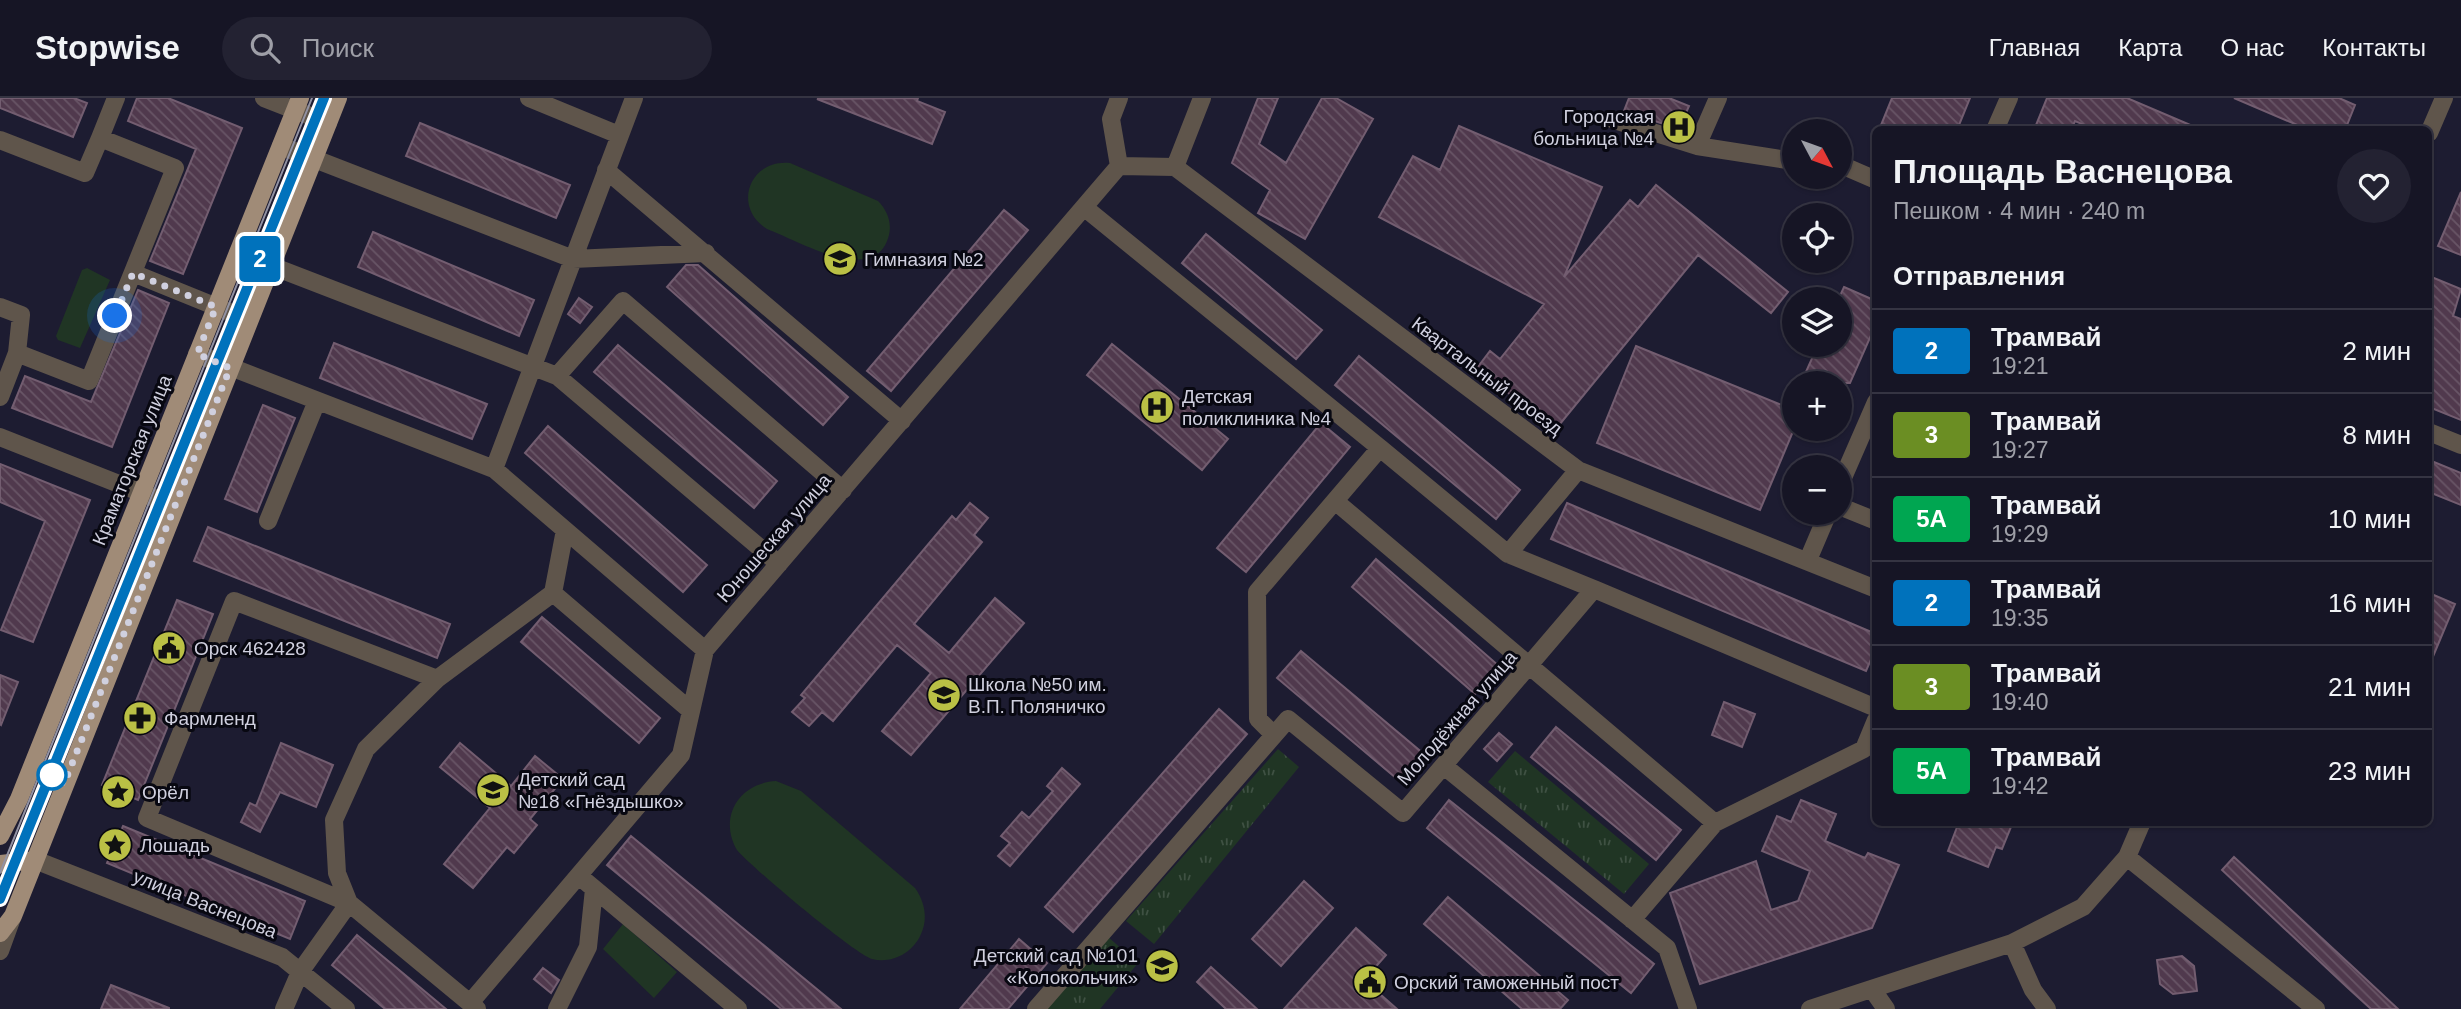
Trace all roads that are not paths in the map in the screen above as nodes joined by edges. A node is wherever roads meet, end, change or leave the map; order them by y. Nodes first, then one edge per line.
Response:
1 (116, 98) edge
2 (264, 98) edge
3 (338, 98) edge
4 (528, 98) edge
5 (634, 98) edge
6 (1119, 98) edge
7 (1202, 98) edge
8 (1718, 98) edge
9 (2009, 98) edge
10 (2444, 98) edge
11 (298, 104) edge
12 (1614, 120) dead end
13 (328, 123) junction
14 (1997, 126) edge
15 (2432, 126) edge
16 (619, 135) junction
17 (100, 138) junction
18 (0, 140) edge
19 (281, 146) junction
20 (1697, 146) junction
21 (314, 158) junction
22 (1782, 159) edge
23 (1119, 166) junction
24 (1175, 167) junction
25 (606, 170) junction
26 (1852, 170) edge
27 (1872, 178) edge
28 (1085, 208) junction
29 (238, 253) junction
30 (706, 253) junction
31 (572, 259) junction
32 (271, 266) junction
33 (133, 273) junction
34 (0, 307) edge
35 (216, 307) junction
36 (249, 320) junction
37 (18, 353) junction
38 (197, 354) junction
39 (532, 367) junction
40 (230, 368) junction
41 (557, 376) junction
42 (0, 397) edge
43 (317, 401) junction
44 (1872, 411) edge
45 (902, 422) junction
46 (2432, 433) edge
47 (0, 437) edge
48 (2461, 445) edge
49 (1380, 448) junction
50 (1852, 457) edge
51 (494, 469) junction
52 (1578, 470) junction
53 (843, 490) junction
54 (142, 493) junction
55 (1335, 501) junction
56 (175, 506) junction
57 (1852, 511) edge
58 (1872, 519) edge
59 (268, 522) dead end
60 (1823, 525) edge
61 (565, 530) junction
62 (1508, 554) junction
63 (1808, 560) junction
64 (779, 564) junction
65 (1872, 587) edge
66 (1594, 589) junction
67 (553, 593) junction
68 (705, 650) junction
69 (1529, 666) junction
70 (437, 679) junction
71 (1872, 706) edge
72 (691, 711) junction
73 (1872, 730) edge
74 (1274, 735) junction
75 (1444, 765) junction
76 (1715, 823) junction
77 (2140, 826) edge
78 (0, 836) edge
79 (2127, 857) junction
80 (35, 860) junction
81 (0, 864) edge
82 (579, 876) junction
83 (594, 889) junction
84 (349, 903) junction
85 (13, 916) junction
86 (1632, 920) junction
87 (0, 933) edge
88 (2011, 943) junction
89 (0, 951) edge
90 (300, 972) junction
91 (1872, 989) junction
92 (474, 1006) edge
93 (284, 1009) edge
94 (346, 1009) edge
95 (557, 1009) edge
96 (738, 1009) edge
97 (1036, 1009) edge
98 (1688, 1009) edge
99 (1810, 1009) edge
100 (1886, 1009) edge
101 (2046, 1009) edge
102 (2316, 1009) edge

1 - 17 street
2 - 11 street
3 - 13 main road
4 - 16 street
5 - 16 street
6 - 23 street
7 - 24 street
8 - 20 street
9 - 14 street
10 - 15 street
11 - 13 street
11 - 19 main road, Краматорская улица
12 - 20 street
13 - 21 main road
16 - 25 street
17 - 18 street
17 - 33 street
19 - 21 street
19 - 29 main road, Краматорская улица
20 - 22 street
21 - 31 street
21 - 32 main road
23 - 24 street
23 - 28 street, Юношеская улица
24 - 52 street, Квартальный проезд
25 - 30 street
25 - 31 street
26 - 27 street
28 - 45 street, Юношеская улица
28 - 49 street
29 - 32 street
29 - 35 main road, Краматорская улица
30 - 31 street
30 - 45 street
31 - 39 street
32 - 36 main road
32 - 39 street
33 - 35 street
33 - 37 street
34 - 37 street
35 - 36 street
35 - 38 main road, Краматорская улица
36 - 40 main road
37 - 42 street
38 - 40 street
38 - 54 main road, Краматорская улица
39 - 41 street
39 - 51 street
40 - 43 street
40 - 56 main road
41 - 53 street
41 - 64 street
43 - 51 street
43 - 59 street
44 - 50 street
45 - 53 street, Юношеская улица
46 - 48 street
47 - 54 street
49 - 55 street
49 - 62 street
51 - 61 street
52 - 62 street
52 - 63 street, Квартальный проезд
53 - 64 street, Юношеская улица
54 - 56 street
54 - 78 main road, Краматорская улица
55 - 69 street
55 - 74 street
56 - 80 main road
57 - 58 street
60 - 63 street
61 - 67 street
61 - 68 street
62 - 66 street
63 - 65 street, Квартальный проезд
64 - 68 street, Юношеская улица
66 - 69 street, Молодёжная улица
66 - 71 street
67 - 70 street
67 - 72 street
68 - 72 street, Юношеская улица
69 - 75 street, Молодёжная улица
69 - 76 street
70 - 84 street
70 - 84 street
72 - 82 street, Юношеская улица
73 - 76 street
74 - 75 street, Молодёжная улица
74 - 97 street
75 - 86 street
76 - 86 street
77 - 79 street
79 - 88 street
79 - 102 street
80 - 81 main road
80 - 85 main road
80 - 90 street, улица Васнецова
82 - 83 street
82 - 92 street, Юношеская улица
83 - 95 street
83 - 96 street
84 - 90 street
84 - 92 street
85 - 87 main road
85 - 89 street
86 - 98 street
88 - 91 street
88 - 101 street
90 - 93 street
90 - 94 street, улица Васнецова
91 - 99 street
91 - 100 street

